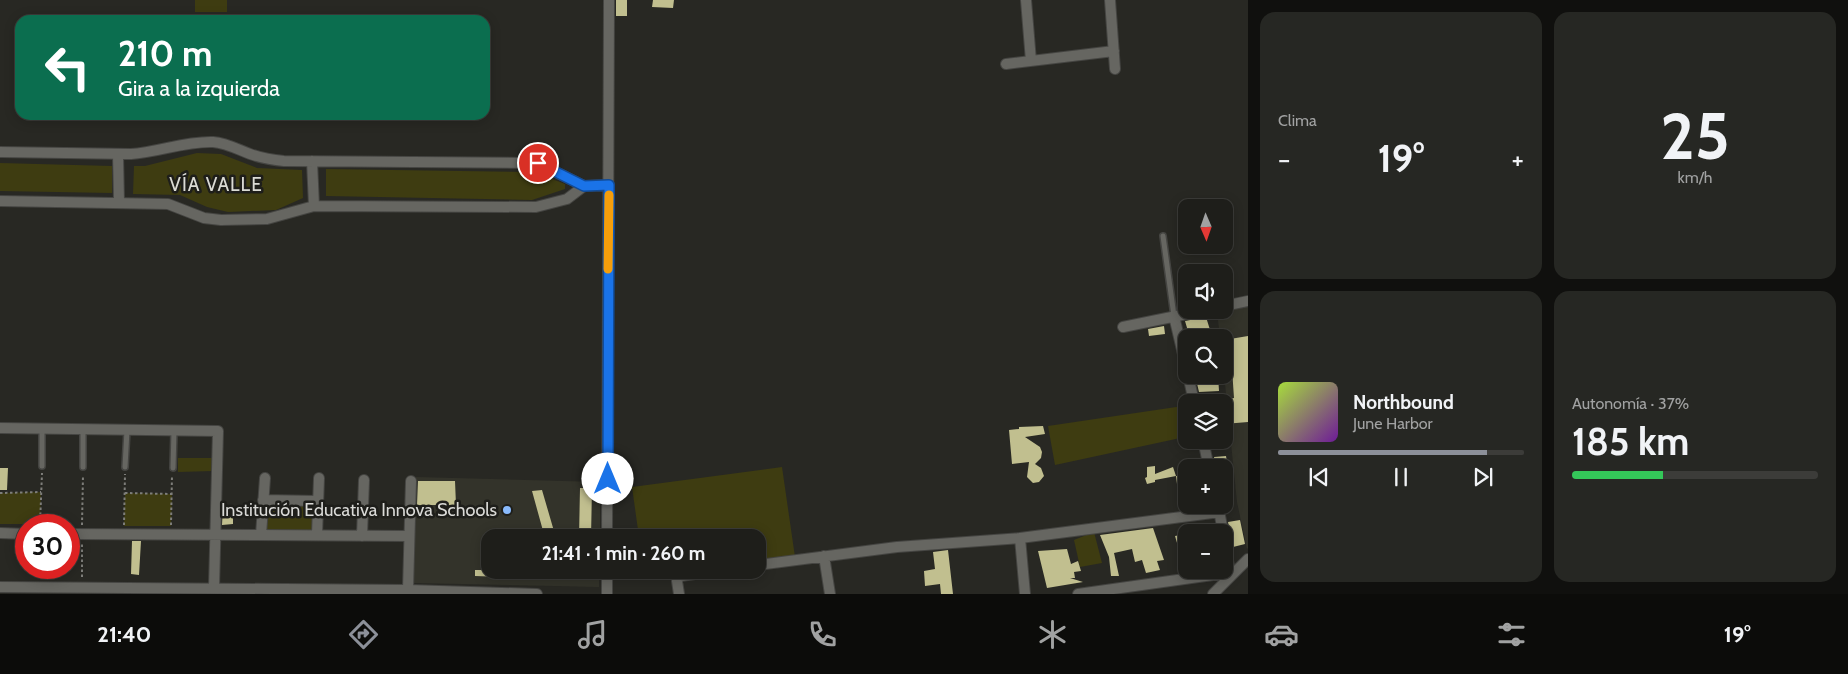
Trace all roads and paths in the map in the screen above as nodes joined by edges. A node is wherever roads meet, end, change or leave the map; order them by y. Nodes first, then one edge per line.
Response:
1 (609, 0) edge
2 (1026, 0) edge
3 (1110, 0) edge
4 (1114, 51) junction
5 (1031, 61) junction
6 (1006, 64) dead end
7 (1115, 69) dead end
8 (0, 152) edge
9 (118, 154) junction
10 (312, 161) junction
11 (609, 185) junction
12 (584, 186) junction
13 (0, 201) edge
14 (119, 202) junction
15 (314, 206) junction
16 (1163, 236) dead end
17 (1248, 301) edge
18 (1233, 304) edge
19 (1178, 315) edge
20 (1174, 316) junction
21 (1123, 327) dead end
22 (1178, 333) edge
23 (0, 428) edge
24 (42, 428) junction
25 (83, 429) junction
26 (126, 430) junction
27 (174, 430) junction
28 (42, 466) joint
29 (83, 467) dead end
30 (125, 467) joint
31 (173, 468) joint
32 (264, 478) dead end
33 (319, 478) dead end
34 (364, 480) dead end
35 (411, 481) dead end
36 (0, 492) edge
37 (41, 492) junction
38 (125, 493) junction
39 (172, 494) junction
40 (263, 500) junction
41 (318, 501) junction
42 (40, 514) edge
43 (1179, 514) edge
44 (607, 529) edge
45 (0, 533) edge
46 (15, 534) edge
47 (80, 534) edge
48 (124, 534) junction
49 (171, 534) junction
50 (215, 535) junction
51 (261, 535) junction
52 (317, 536) junction
53 (362, 536) junction
54 (409, 536) junction
55 (1020, 538) junction
56 (824, 556) junction
57 (1248, 559) edge
58 (766, 564) edge
59 (1233, 571) edge
60 (607, 579) edge
61 (678, 579) edge
62 (1183, 579) edge
63 (1226, 579) edge
64 (0, 587) edge
65 (214, 588) junction
66 (408, 590) junction
67 (326, 592) edge
68 (536, 594) edge
69 (607, 594) edge
70 (678, 594) edge
71 (830, 594) edge
72 (1025, 594) edge
73 (1078, 594) edge
74 (1212, 594) edge

1 - 11 street
2 - 5 street
3 - 4 street
4 - 5 street
4 - 7 street
5 - 6 street
8 - 9 street
9 - 10 street
9 - 14 street
10 - 12 street
10 - 15 street
11 - 12 street
11 - 44 street
12 - 15 street
13 - 14 street
14 - 15 street
16 - 20 lane
17 - 18 street
19 - 20 street
20 - 21 street
20 - 22 street
23 - 24 street
24 - 25 street
24 - 28 lane
25 - 26 street
25 - 29 lane
26 - 27 street
26 - 30 lane
27 - 31 lane
27 - 50 street
28 - 37 path
30 - 38 path
31 - 39 path
32 - 40 street
33 - 41 street
34 - 53 street
35 - 54 street
36 - 37 path
37 - 42 path
38 - 39 path
38 - 48 path
39 - 49 path
40 - 41 street
40 - 51 street
41 - 52 street
43 - 55 street
45 - 46 street
47 - 48 street
48 - 49 street
49 - 50 street
50 - 51 street
50 - 65 street
51 - 52 street
52 - 53 street
53 - 54 street
54 - 66 street
55 - 56 street
55 - 72 street
56 - 58 street
56 - 71 street
57 - 59 street
60 - 69 street
61 - 70 street
62 - 73 street
63 - 74 street
64 - 65 street
65 - 67 street
66 - 67 street
66 - 68 street

